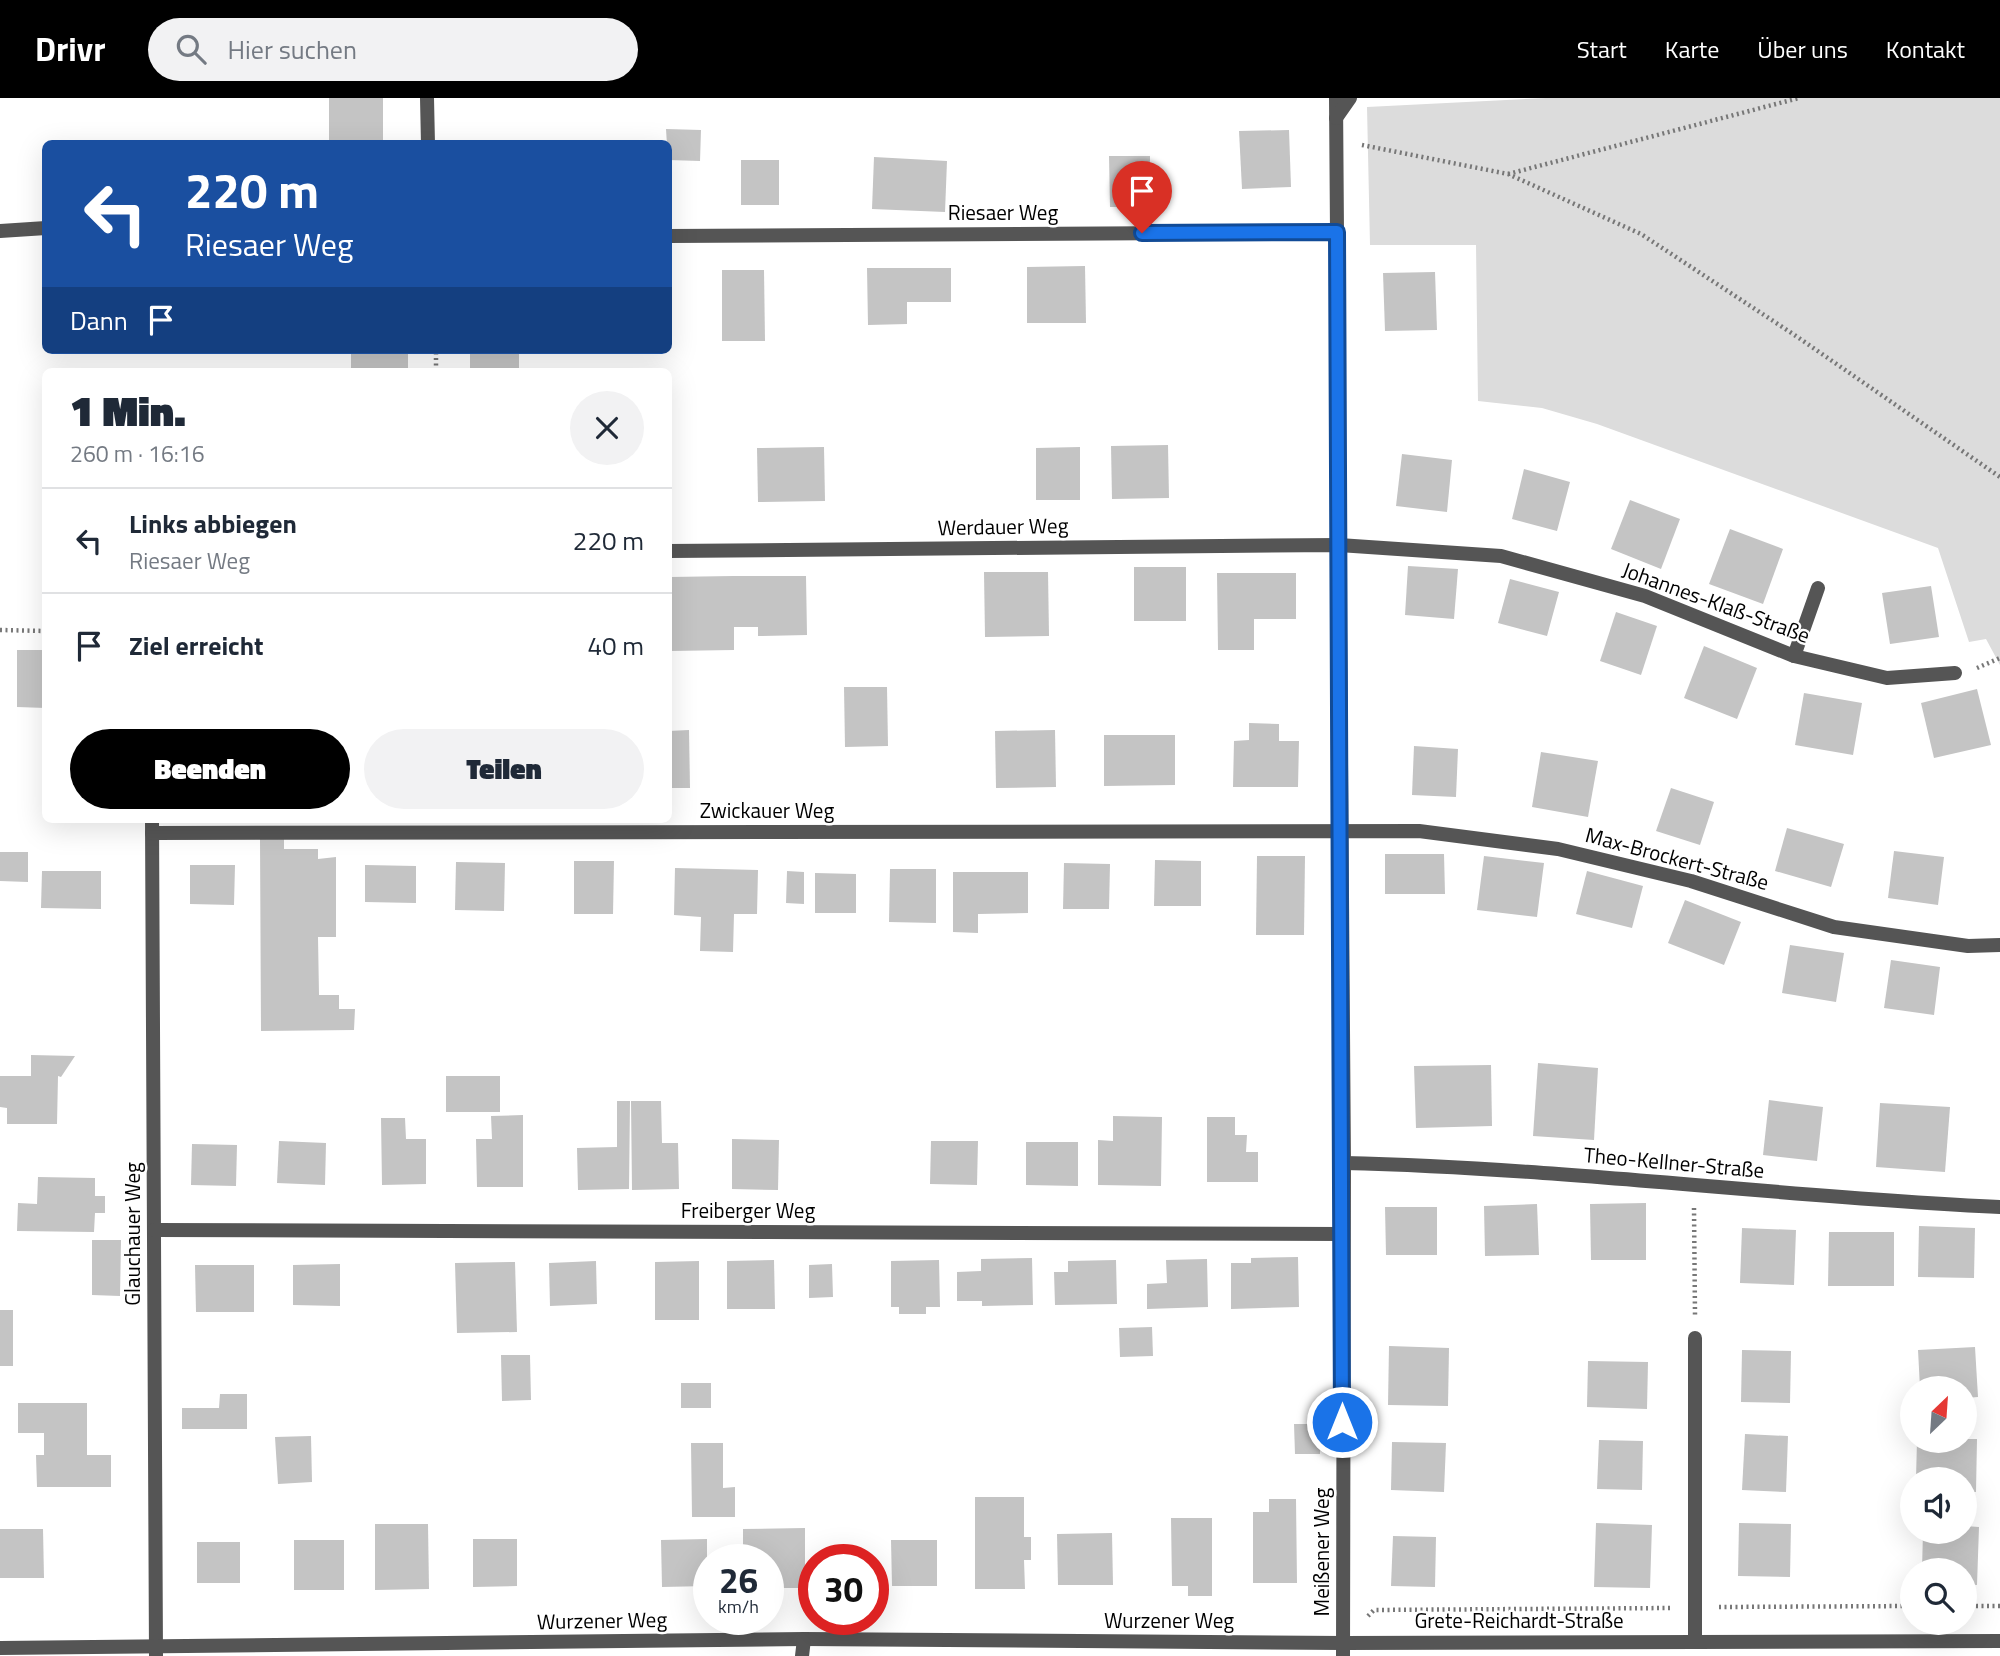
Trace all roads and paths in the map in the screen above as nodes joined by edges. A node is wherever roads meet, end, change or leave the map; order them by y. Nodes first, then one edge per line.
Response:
1 (427, 98) edge
2 (1336, 98) edge
3 (1350, 98) edge
4 (1799, 98) edge
5 (1336, 118) junction
6 (428, 140) edge
7 (1336, 141) junction
8 (1507, 174) junction
9 (42, 228) edge
10 (0, 231) edge
11 (1337, 232) junction
12 (672, 236) edge
13 (2000, 477) edge
14 (1339, 545) junction
15 (672, 551) edge
16 (1818, 588) dead end
17 (0, 630) edge
18 (42, 631) edge
19 (1794, 656) junction
20 (1955, 673) dead end
21 (152, 826) edge
22 (1340, 832) junction
23 (2000, 945) edge
24 (1343, 1163) junction
25 (1694, 1186) junction
26 (2000, 1207) edge
27 (154, 1230) junction
28 (1342, 1234) junction
29 (1695, 1338) joint
30 (1900, 1606) edge
31 (1977, 1606) edge
32 (2000, 1606) edge
33 (1695, 1607) junction
34 (804, 1639) junction
35 (1695, 1641) junction
36 (2000, 1641) edge
37 (0, 1648) edge
38 (1343, 1650) edge
39 (156, 1652) edge
40 (802, 1656) edge

1 - 6 street
2 - 5 street, Meißener Weg
3 - 5 street
4 - 8 path
5 - 7 street, Meißener Weg
7 - 8 path
7 - 11 street, Meißener Weg
8 - 13 path
9 - 10 street
11 - 12 street, Riesaer Weg
11 - 14 street, Meißener Weg
14 - 15 street, Werdauer Weg
14 - 19 street, Johannes-Klaß-Straße
14 - 22 street, Meißener Weg
16 - 19 street
17 - 18 path
19 - 20 street, Johannes-Klaß-Straße
21 - 22 street, Zwickauer Weg
21 - 27 street, Glauchauer Weg
22 - 23 street, Max-Brockert-Straße
22 - 24 street, Meißener Weg
24 - 25 street, Theo-Kellner-Straße
24 - 28 street, Meißener Weg
25 - 26 street, Theo-Kellner-Straße
25 - 29 path
27 - 28 street, Freiberger Weg
27 - 39 street, Glauchauer Weg
28 - 38 street, Meißener Weg
29 - 33 street
30 - 33 path
31 - 32 path
33 - 35 street
33 - 38 path
34 - 38 street, Wurzener Weg
34 - 39 street, Wurzener Weg
34 - 40 street
35 - 36 street, Grete-Reichardt-Straße
35 - 38 street, Grete-Reichardt-Straße
37 - 39 street, Wurzener Weg

